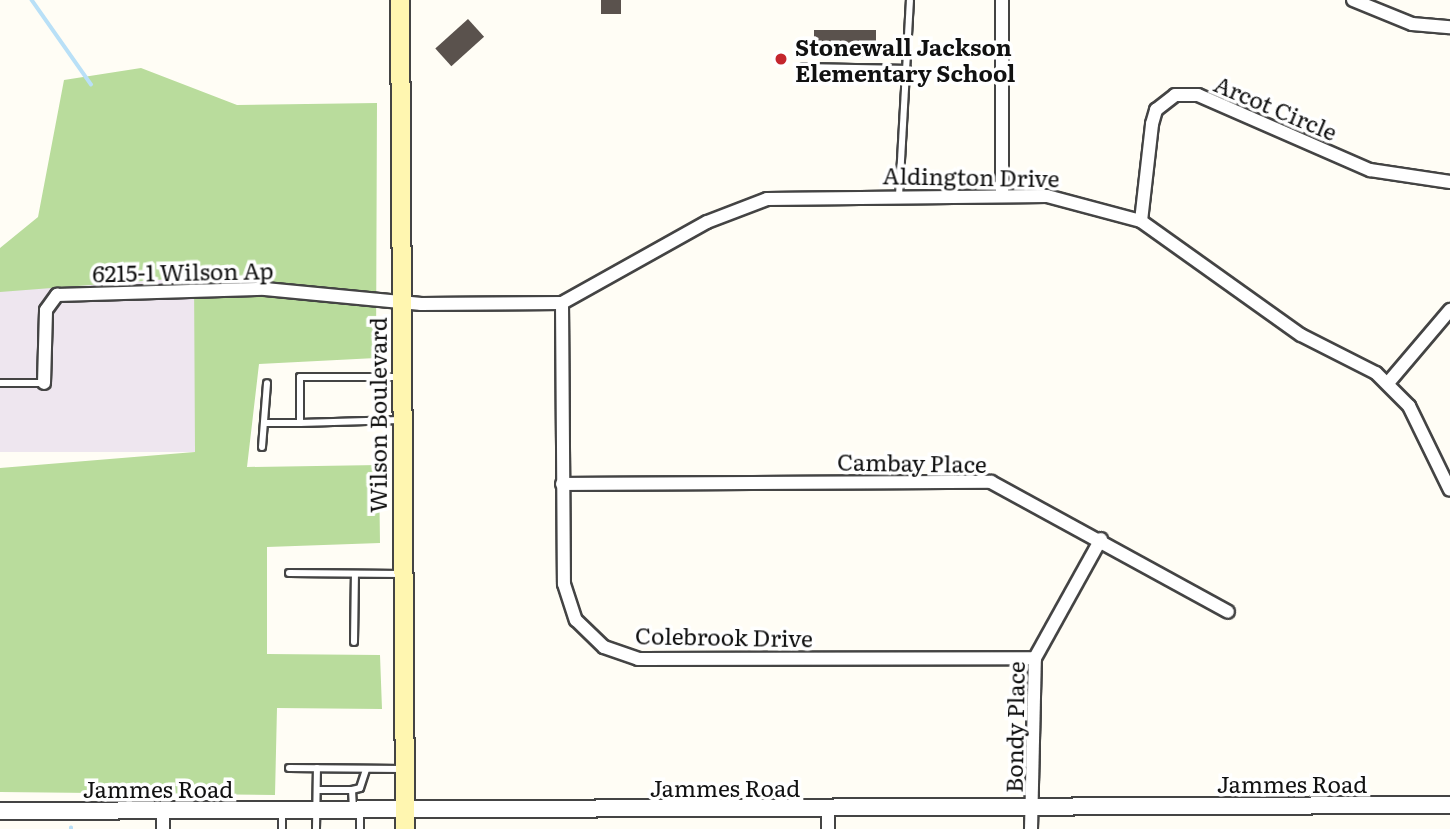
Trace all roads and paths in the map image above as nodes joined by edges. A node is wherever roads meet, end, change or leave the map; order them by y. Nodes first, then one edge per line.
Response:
1 (400, 0) edge
2 (910, 0) edge
3 (1002, 0) edge
4 (1353, 0) edge
5 (1450, 27) edge
6 (804, 67) dead end
7 (907, 69) junction
8 (1450, 182) edge
9 (1002, 195) junction
10 (899, 196) junction
11 (1141, 221) junction
12 (401, 301) junction
13 (562, 303) junction
14 (1450, 310) edge
15 (401, 377) junction
16 (0, 383) edge
17 (44, 383) joint
18 (267, 383) dead end
19 (1388, 383) junction
20 (402, 420) junction
21 (300, 423) junction
22 (264, 424) junction
23 (262, 447) dead end
24 (562, 484) junction
25 (1450, 490) edge
26 (1101, 539) junction
27 (289, 573) dead end
28 (355, 574) junction
29 (403, 574) junction
30 (1228, 611) dead end
31 (354, 642) dead end
32 (1035, 658) junction
33 (289, 768) dead end
34 (317, 768) junction
35 (366, 769) junction
36 (404, 769) junction
37 (317, 789) junction
38 (352, 790) junction
39 (1450, 805) edge
40 (1034, 808) junction
41 (828, 809) junction
42 (163, 810) junction
43 (405, 810) junction
44 (0, 811) edge
45 (282, 811) junction
46 (317, 811) junction
47 (356, 811) junction
48 (163, 829) edge
49 (282, 829) edge
50 (316, 829) edge
51 (360, 829) edge
52 (405, 829) edge
53 (828, 829) edge
54 (1031, 829) edge

1 - 12 main road, Wilson Boulevard
2 - 7 lane
3 - 9 street
4 - 5 street
6 - 7 lane
7 - 10 lane
8 - 11 street, Arcot Circle
9 - 10 street, Aldington Drive
9 - 11 street, Aldington Drive
10 - 13 street, Aldington Drive
11 - 19 street, Aldington Drive
12 - 13 street, Aldington Drive
12 - 15 main road, Wilson Boulevard
12 - 17 street, 6215-1 Wilson Ap
13 - 24 street, Colebrook Drive
14 - 19 street
15 - 20 main road, Wilson Boulevard
15 - 21 lane
16 - 17 lane
18 - 22 lane
19 - 25 street, Aldington Drive
20 - 21 lane
20 - 29 main road, Wilson Boulevard
21 - 22 lane
22 - 23 lane
24 - 26 street, Cambay Place
24 - 32 street, Colebrook Drive
26 - 30 street, Cambay Place
26 - 32 street, Bondy Place
27 - 28 lane
28 - 29 lane
28 - 31 lane
29 - 36 main road, Wilson Boulevard
32 - 40 street, Bondy Place
33 - 34 lane
34 - 35 lane
34 - 37 lane
35 - 36 lane
35 - 38 lane
36 - 43 main road, Wilson Boulevard
37 - 38 lane
37 - 46 lane
38 - 47 lane
39 - 40 street, Jammes Road
40 - 41 street, Jammes Road
40 - 54 street, Bondy Place
41 - 43 street, Jammes Road
41 - 53 street
42 - 44 street, Jammes Road
42 - 45 street, Jammes Road
42 - 48 street
43 - 47 street, Jammes Road
43 - 52 main road, Wilson Boulevard
45 - 46 street, Jammes Road
45 - 49 lane
46 - 47 street, Jammes Road
46 - 50 lane
47 - 51 lane

